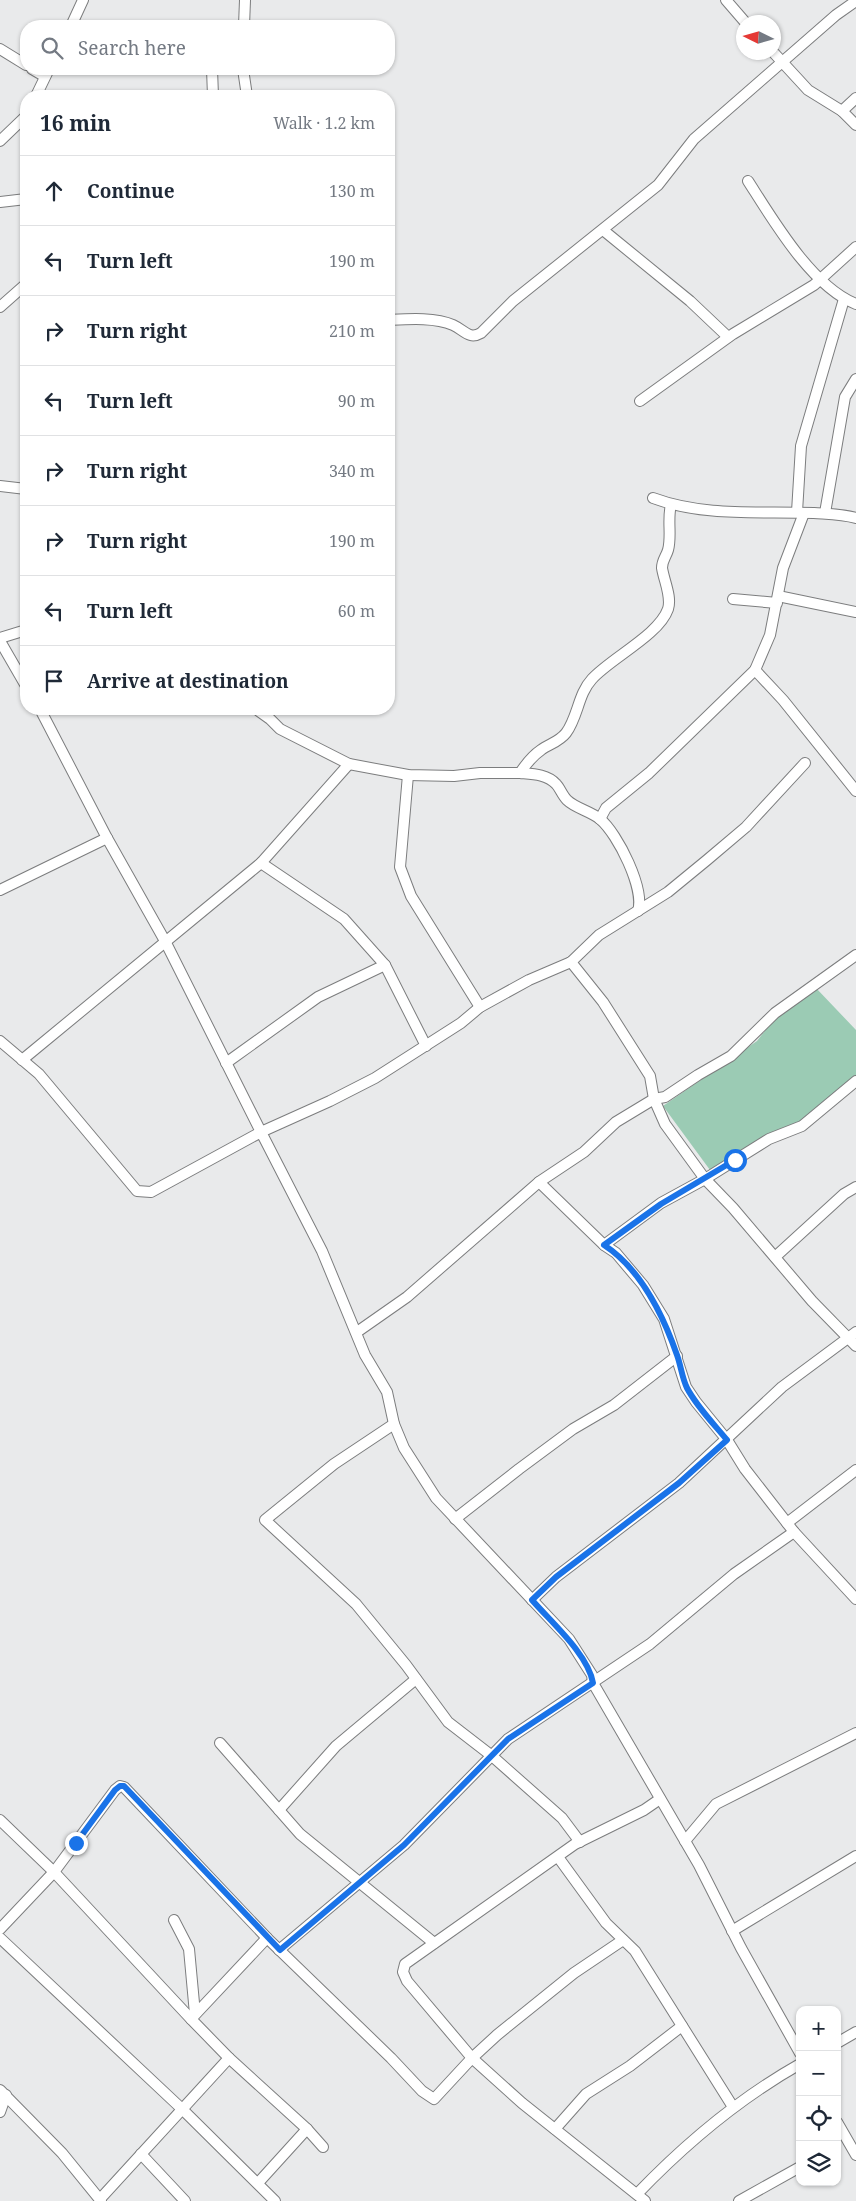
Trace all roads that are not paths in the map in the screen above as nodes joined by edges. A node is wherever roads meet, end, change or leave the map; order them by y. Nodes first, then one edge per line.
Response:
1 (83, 0) edge
2 (245, 0) edge
3 (726, 0) edge
4 (856, 1) edge
5 (739, 15) edge
6 (74, 20) edge
7 (244, 20) edge
8 (0, 49) edge
9 (780, 60) edge
10 (20, 61) edge
11 (782, 63) junction
12 (46, 75) edge
13 (212, 75) edge
14 (244, 75) edge
15 (39, 90) edge
16 (213, 90) edge
17 (246, 90) edge
18 (856, 98) edge
19 (842, 111) junction
20 (20, 122) edge
21 (856, 125) edge
22 (0, 141) edge
23 (748, 181) dead end
24 (20, 200) edge
25 (0, 202) edge
26 (603, 230) junction
27 (856, 247) edge
28 (820, 280) junction
29 (20, 289) edge
30 (844, 299) junction
31 (856, 304) edge
32 (0, 307) edge
33 (395, 320) edge
34 (728, 337) junction
35 (856, 379) edge
36 (640, 401) dead end
37 (0, 486) edge
38 (20, 489) edge
39 (653, 498) dead end
40 (671, 505) junction
41 (801, 513) junction
42 (825, 513) junction
43 (856, 518) edge
44 (734, 599) dead end
45 (778, 600) junction
46 (856, 612) edge
47 (20, 632) edge
48 (0, 638) edge
49 (0, 641) edge
50 (755, 670) junction
51 (20, 676) edge
52 (43, 715) edge
53 (264, 715) edge
54 (805, 763) dead end
55 (350, 764) junction
56 (520, 773) junction
57 (408, 775) junction
58 (856, 792) edge
59 (600, 819) junction
60 (107, 838) junction
61 (261, 863) junction
62 (0, 890) edge
63 (638, 911) junction
64 (165, 941) junction
65 (856, 955) edge
66 (571, 962) junction
67 (385, 965) junction
68 (480, 1007) junction
69 (0, 1041) edge
70 (426, 1046) junction
71 (22, 1060) junction
72 (226, 1063) junction
73 (856, 1081) edge
74 (654, 1099) junction
75 (261, 1132) junction
76 (705, 1179) junction
77 (539, 1182) junction
78 (856, 1187) edge
79 (604, 1245) junction
80 (775, 1257) junction
81 (356, 1332) junction
82 (853, 1339) edge
83 (677, 1356) junction
84 (394, 1424) junction
85 (727, 1440) junction
86 (856, 1470) edge
87 (455, 1519) junction
88 (787, 1523) junction
89 (794, 1532) junction
90 (856, 1599) edge
91 (532, 1600) junction
92 (416, 1679) junction
93 (593, 1683) junction
94 (856, 1733) edge
95 (220, 1743) dead end
96 (492, 1756) junction
97 (660, 1799) junction
98 (279, 1810) junction
99 (0, 1820) edge
100 (686, 1841) junction
101 (580, 1842) junction
102 (856, 1856) edge
103 (558, 1857) junction
104 (54, 1872) junction
105 (361, 1882) junction
106 (174, 1920) dead end
107 (0, 1929) edge
108 (732, 1931) junction
109 (0, 1938) edge
110 (267, 1938) junction
111 (623, 1940) junction
112 (434, 1943) junction
113 (280, 1950) junction
114 (193, 2016) junction
115 (682, 2026) junction
116 (856, 2032) edge
117 (841, 2041) edge
118 (799, 2051) edge
119 (229, 2058) junction
120 (472, 2058) junction
121 (796, 2066) edge
122 (3, 2092) edge
123 (733, 2107) junction
124 (182, 2109) junction
125 (0, 2112) edge
126 (307, 2129) junction
127 (555, 2129) junction
128 (841, 2129) edge
129 (847, 2140) junction
130 (841, 2144) edge
131 (322, 2147) dead end
132 (141, 2154) junction
133 (856, 2155) edge
134 (796, 2169) edge
135 (258, 2183) junction
136 (641, 2197) edge
137 (100, 2200) edge
138 (185, 2201) edge
139 (275, 2201) edge
140 (740, 2201) edge

1 - 6 street
2 - 7 street
3 - 5 street
4 - 11 street
8 - 10 street
9 - 11 street
11 - 19 street
11 - 26 street
12 - 15 street
13 - 16 street
14 - 17 street
18 - 19 street
19 - 21 street
20 - 22 street
23 - 28 street
24 - 25 street
26 - 33 street
26 - 34 street
27 - 28 street
28 - 30 street
28 - 34 street
29 - 32 street
30 - 31 street
30 - 41 street
34 - 36 street
35 - 42 street
37 - 38 street
39 - 40 street
40 - 41 street
40 - 56 street
41 - 42 street
41 - 45 street
42 - 43 street
44 - 45 street
45 - 46 street
45 - 50 street
47 - 48 street
49 - 51 street
50 - 58 street
50 - 59 street
52 - 60 street
53 - 55 street
54 - 63 street
55 - 57 street
55 - 61 street
56 - 57 street
56 - 59 street
57 - 68 street
59 - 63 street
60 - 62 street
60 - 64 street
61 - 64 street
61 - 67 street
63 - 66 street
64 - 71 street
64 - 72 street
65 - 74 street
66 - 68 street
66 - 74 street
67 - 70 street
67 - 72 street
68 - 70 street
69 - 71 street
70 - 75 street
71 - 75 street
72 - 75 street
73 - 76 street
74 - 76 street
74 - 77 street
75 - 81 street
76 - 79 street
76 - 80 street
77 - 79 street
77 - 81 street
78 - 80 street
79 - 83 street
80 - 82 street
81 - 84 street
82 - 85 street
83 - 85 street
83 - 87 street
84 - 87 street
84 - 92 street
85 - 88 street
85 - 91 street
86 - 88 street
87 - 91 street
88 - 89 street
89 - 90 street
89 - 93 street
91 - 93 street
92 - 96 street
92 - 98 street
93 - 96 street
93 - 97 street
94 - 100 street
95 - 98 street
96 - 101 street
96 - 105 street
97 - 100 street
97 - 101 street
98 - 105 street
99 - 104 street
100 - 108 street
101 - 103 street
102 - 108 street
103 - 111 street
103 - 112 street
104 - 107 street
104 - 110 street
104 - 114 street
105 - 112 street
105 - 113 street
106 - 114 street
108 - 118 street
109 - 124 street
110 - 113 street
110 - 114 street
111 - 115 street
111 - 120 street
112 - 120 street
113 - 120 street
114 - 119 street
115 - 123 street
115 - 127 street
116 - 117 street
119 - 124 street
119 - 126 street
120 - 127 street
121 - 123 street
122 - 125 street
122 - 137 street
123 - 136 street
124 - 132 street
124 - 135 street
126 - 131 street
126 - 135 street
127 - 136 street
128 - 129 street
129 - 130 street
129 - 133 street
132 - 137 street
132 - 138 street
134 - 140 street
135 - 139 street

